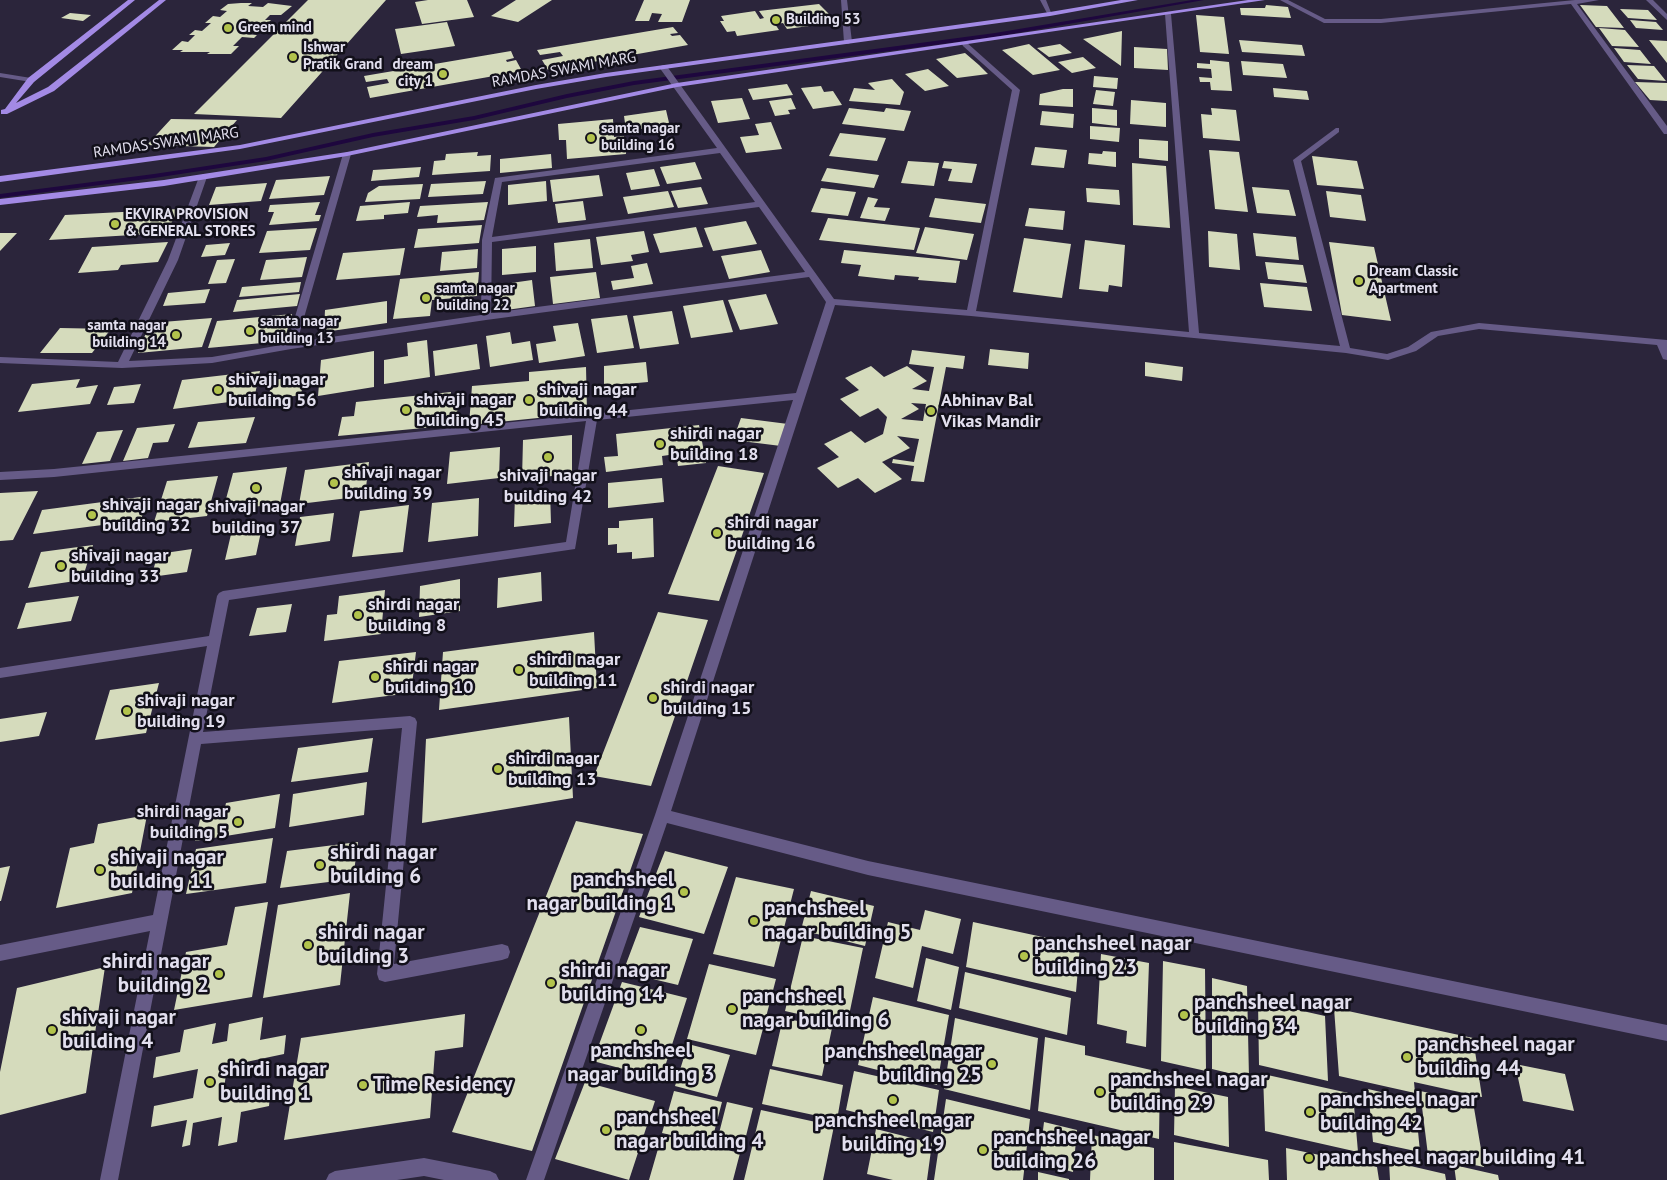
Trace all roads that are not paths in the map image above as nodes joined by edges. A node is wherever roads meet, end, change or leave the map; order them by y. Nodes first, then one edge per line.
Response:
1 (132, 0) edge
2 (164, 0) edge
3 (844, 0) edge
4 (1043, 0) edge
5 (1135, 0) edge
6 (1262, 0) edge
7 (1283, 0) edge
8 (1596, 0) edge
9 (1649, 0) edge
10 (1574, 3) junction
11 (1050, 14) junction
12 (1168, 14) junction
13 (1667, 18) edge
14 (848, 42) junction
15 (966, 44) junction
16 (665, 70) junction
17 (0, 75) edge
18 (31, 80) junction
19 (676, 84) junction
20 (2, 114) edge
21 (1336, 130) dead end
22 (1667, 132) edge
23 (723, 150) junction
24 (347, 154) junction
25 (203, 177) junction
26 (0, 179) edge
27 (0, 202) edge
28 (761, 204) junction
29 (487, 240) junction
30 (812, 274) junction
31 (832, 302) junction
32 (971, 313) junction
33 (486, 317) junction
34 (1194, 336) junction
35 (1664, 343) edge
36 (291, 346) junction
37 (1346, 350) junction
38 (1667, 357) edge
39 (0, 360) edge
40 (122, 365) junction
41 (801, 396) junction
42 (592, 417) junction
43 (0, 476) edge
44 (214, 640) junction
45 (0, 673) edge
46 (195, 739) junction
47 (662, 815) junction
48 (160, 921) junction
49 (502, 952) dead end
50 (0, 953) edge
51 (1667, 1033) edge
52 (109, 1180) edge
53 (335, 1180) edge
54 (490, 1180) edge
55 (535, 1180) edge

1 - 18 main road
2 - 20 main road
3 - 14 street
4 - 11 street
5 - 11 main road, RAMDAS SWAMI MARG
6 - 12 main road
7 - 10 street
8 - 10 street
9 - 13 street
10 - 22 street
11 - 14 main road, RAMDAS SWAMI MARG
12 - 15 main road
12 - 34 street
14 - 16 main road, RAMDAS SWAMI MARG
15 - 19 main road
15 - 32 street
16 - 19 street
16 - 26 main road, RAMDAS SWAMI MARG
17 - 18 street
18 - 20 main road
19 - 23 street
19 - 24 main road
21 - 37 street
23 - 28 street
23 - 29 street
24 - 25 main road
24 - 36 street
25 - 27 main road
25 - 40 street
28 - 29 street
28 - 30 street
29 - 33 street
30 - 31 street
30 - 33 street
31 - 32 street
31 - 41 street
32 - 34 street
33 - 36 street
34 - 37 street
35 - 37 street
35 - 38 street
36 - 40 street
39 - 40 street
41 - 42 street
41 - 47 street
42 - 43 street
42 - 44 street
44 - 45 street
44 - 46 street
46 - 48 street
46 - 49 street
47 - 51 street
47 - 55 street
48 - 50 street
48 - 52 street
53 - 54 street

